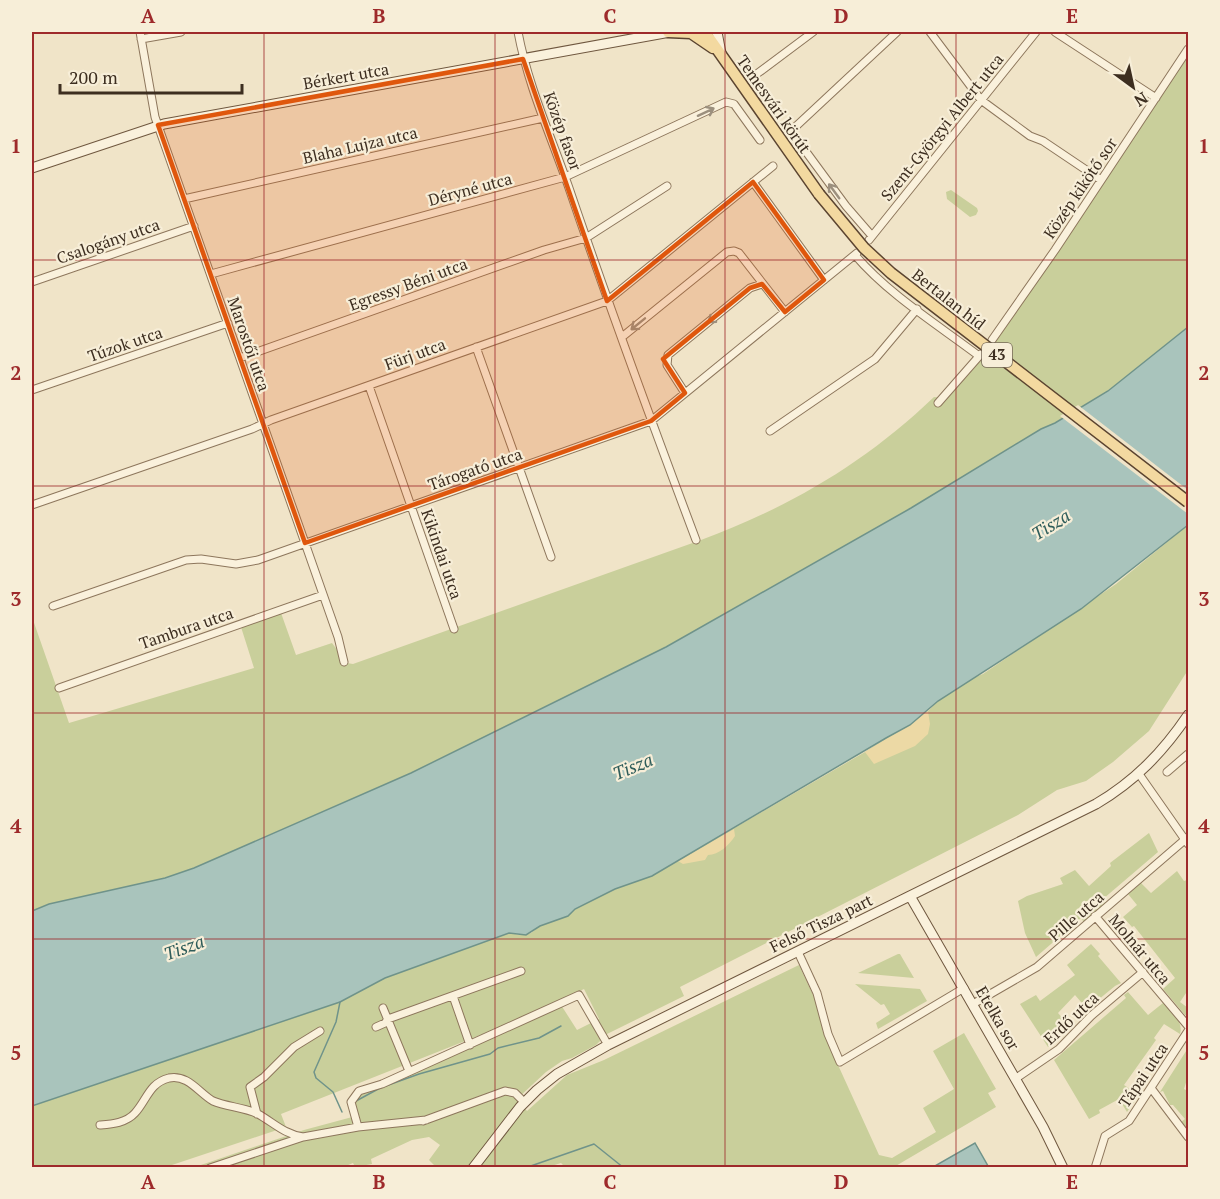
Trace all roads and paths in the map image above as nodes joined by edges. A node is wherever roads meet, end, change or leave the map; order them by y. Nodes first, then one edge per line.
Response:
1 (181, 32) edge
2 (518, 32) edge
3 (669, 32) edge
4 (705, 32) edge
5 (717, 32) edge
6 (813, 32) edge
7 (897, 32) edge
8 (930, 32) edge
9 (1036, 32) edge
10 (1055, 32) edge
11 (140, 35) edge
12 (1188, 49) edge
13 (722, 56) junction
14 (523, 59) junction
15 (758, 73) dead end
16 (1156, 98) junction
17 (981, 100) junction
18 (726, 102) joint
19 (543, 118) junction
20 (158, 125) junction
21 (760, 140) dead end
22 (773, 166) dead end
23 (32, 168) edge
24 (565, 177) junction
25 (1101, 180) junction
26 (753, 182) junction
27 (667, 186) dead end
28 (819, 194) joint
29 (184, 199) junction
30 (194, 226) junction
31 (586, 238) junction
32 (870, 238) joint
33 (211, 274) junction
34 (824, 280) junction
35 (32, 282) edge
36 (762, 284) junction
37 (607, 301) junction
38 (917, 309) junction
39 (785, 312) junction
40 (228, 323) junction
41 (622, 338) junction
42 (992, 340) dead end
43 (476, 347) junction
44 (240, 358) junction
45 (369, 386) junction
46 (32, 390) edge
47 (685, 393) junction
48 (938, 403) dead end
49 (651, 421) junction
50 (262, 423) junction
51 (770, 431) dead end
52 (519, 468) junction
53 (1188, 502) edge
54 (32, 505) edge
55 (411, 506) junction
56 (696, 540) dead end
57 (306, 543) junction
58 (551, 557) dead end
59 (323, 595) junction
60 (53, 606) dead end
61 (454, 629) dead end
62 (344, 662) dead end
63 (59, 688) dead end
64 (1188, 715) edge
65 (1188, 754) edge
66 (1167, 772) dead end
67 (1138, 774) junction
68 (1187, 841) edge
69 (910, 896) junction
70 (1095, 916) junction
71 (798, 952) junction
72 (521, 971) dead end
73 (1143, 972) junction
74 (964, 988) junction
75 (453, 996) junction
76 (973, 1004) junction
77 (383, 1008) dead end
78 (388, 1019) junction
79 (1188, 1026) edge
80 (376, 1027) dead end
81 (320, 1031) dead end
82 (1188, 1031) edge
83 (470, 1045) junction
84 (608, 1045) junction
85 (409, 1071) junction
86 (1015, 1079) junction
87 (1151, 1088) junction
88 (524, 1102) junction
89 (257, 1114) junction
90 (426, 1120) junction
91 (100, 1125) dead end
92 (358, 1126) junction
93 (400, 1128) dead end
94 (303, 1137) junction
95 (1188, 1137) edge
96 (1058, 1155) junction
97 (1097, 1159) junction
98 (210, 1167) edge
99 (473, 1167) edge
100 (1063, 1167) edge
101 (1069, 1167) edge
102 (1089, 1167) edge
103 (1095, 1167) edge

1 - 11 street
2 - 14 street, Közép fasor
3 - 13 main road
3 - 14 street, Bérkert utca
4 - 13 main road, Temesvári körút / 43
5 - 13 street
6 - 15 street
32 -> 7 street, Temesvári körút
8 - 17 street
9 - 17 street, Szent-Györgyi Albert utca
10 - 16 street
11 - 20 street, Marostői utca
12 - 16 street, Közép kikötő sor
13 - 28 main road, Temesvári körút / 43
14 - 19 street, Közép fasor
14 - 20 street, Bérkert utca
16 - 25 street, Közép kikötő sor
17 - 25 street
17 - 32 street, Szent-Györgyi Albert utca
18 - 21 street, Temesvári körút
24 -> 18 street, Déryné utca
19 - 24 street, Közép fasor
19 - 29 street, Blaha Lujza utca
20 - 23 street, Bérkert utca
20 - 29 street, Marostői utca
22 - 26 street, Fürj utca
24 - 31 street, Közép fasor
24 - 33 street, Déryné utca
25 - 42 street, Közép kikötő sor
26 - 34 street
26 - 37 street, Fürj utca
27 - 31 street
28 - 53 main road, Bertalan híd / 43, bridge
29 - 30 street, Marostői utca
30 - 33 street, Marostői utca
30 - 35 street, Csalogány utca
31 - 37 street, Közép fasor
31 - 44 street, Egressy Béni utca
33 - 40 street, Marostői utca
34 - 38 street, Tárogató utca
34 - 39 street, Tárogató utca
36 - 39 street
36 -> 41 street
36 -> 47 street
37 - 41 street, Közép fasor
37 - 43 street, Fürj utca
38 - 48 street
38 - 51 street
39 - 47 street, Tárogató utca
40 - 44 street, Marostői utca
40 - 46 street, Túzok utca
41 - 49 street, Közép fasor
43 - 45 street, Fürj utca
43 - 52 street
44 - 50 street, Marostői utca
45 - 50 street, Fürj utca
45 - 55 street, Kikindai utca
47 - 49 street, Tárogató utca
49 - 52 street, Tárogató utca
49 - 56 street, Közép fasor
50 - 54 street, Fürj utca
50 - 57 street, Marostői utca
52 - 55 street, Tárogató utca
52 - 58 street
55 - 57 street, Tárogató utca
55 - 61 street, Kikindai utca
57 - 59 street, Marostői utca
57 - 60 street, Tárogató utca
59 - 62 street, Marostői utca
59 - 63 street, Tambura utca
64 - 67 street, Felső Tisza part
65 - 66 street
67 - 68 street
67 - 69 street, Felső Tisza part
68 - 70 street, Pille utca
69 - 71 street, Felső Tisza part
69 - 74 street, Etelka sor
70 - 73 street, Molnár utca
70 - 76 street, Pille utca
71 - 74 street
71 - 84 street, Felső Tisza part
72 - 75 street
73 - 79 street, Molnár utca
73 - 86 street, Erdő utca
74 - 76 street, Etelka sor
75 - 78 street
75 - 83 street
76 - 86 street, Etelka sor
77 - 78 street
78 - 80 street
78 - 85 street
81 - 89 street
82 - 87 street, Tápai utca
83 - 84 street
83 - 85 street
84 - 88 street, Felső Tisza part
85 - 92 street
86 - 96 street, Etelka sor
87 - 95 street
87 - 97 street, Tápai utca
88 - 90 street
88 - 99 street, Felső Tisza part
89 - 91 street
89 - 94 street
90 - 92 street
90 - 93 street
92 - 94 street
94 - 98 street
96 - 100 street, Etelka sor
96 - 101 street, Etelka sor
97 - 102 street, Tápai utca
97 - 103 street, Tápai utca

